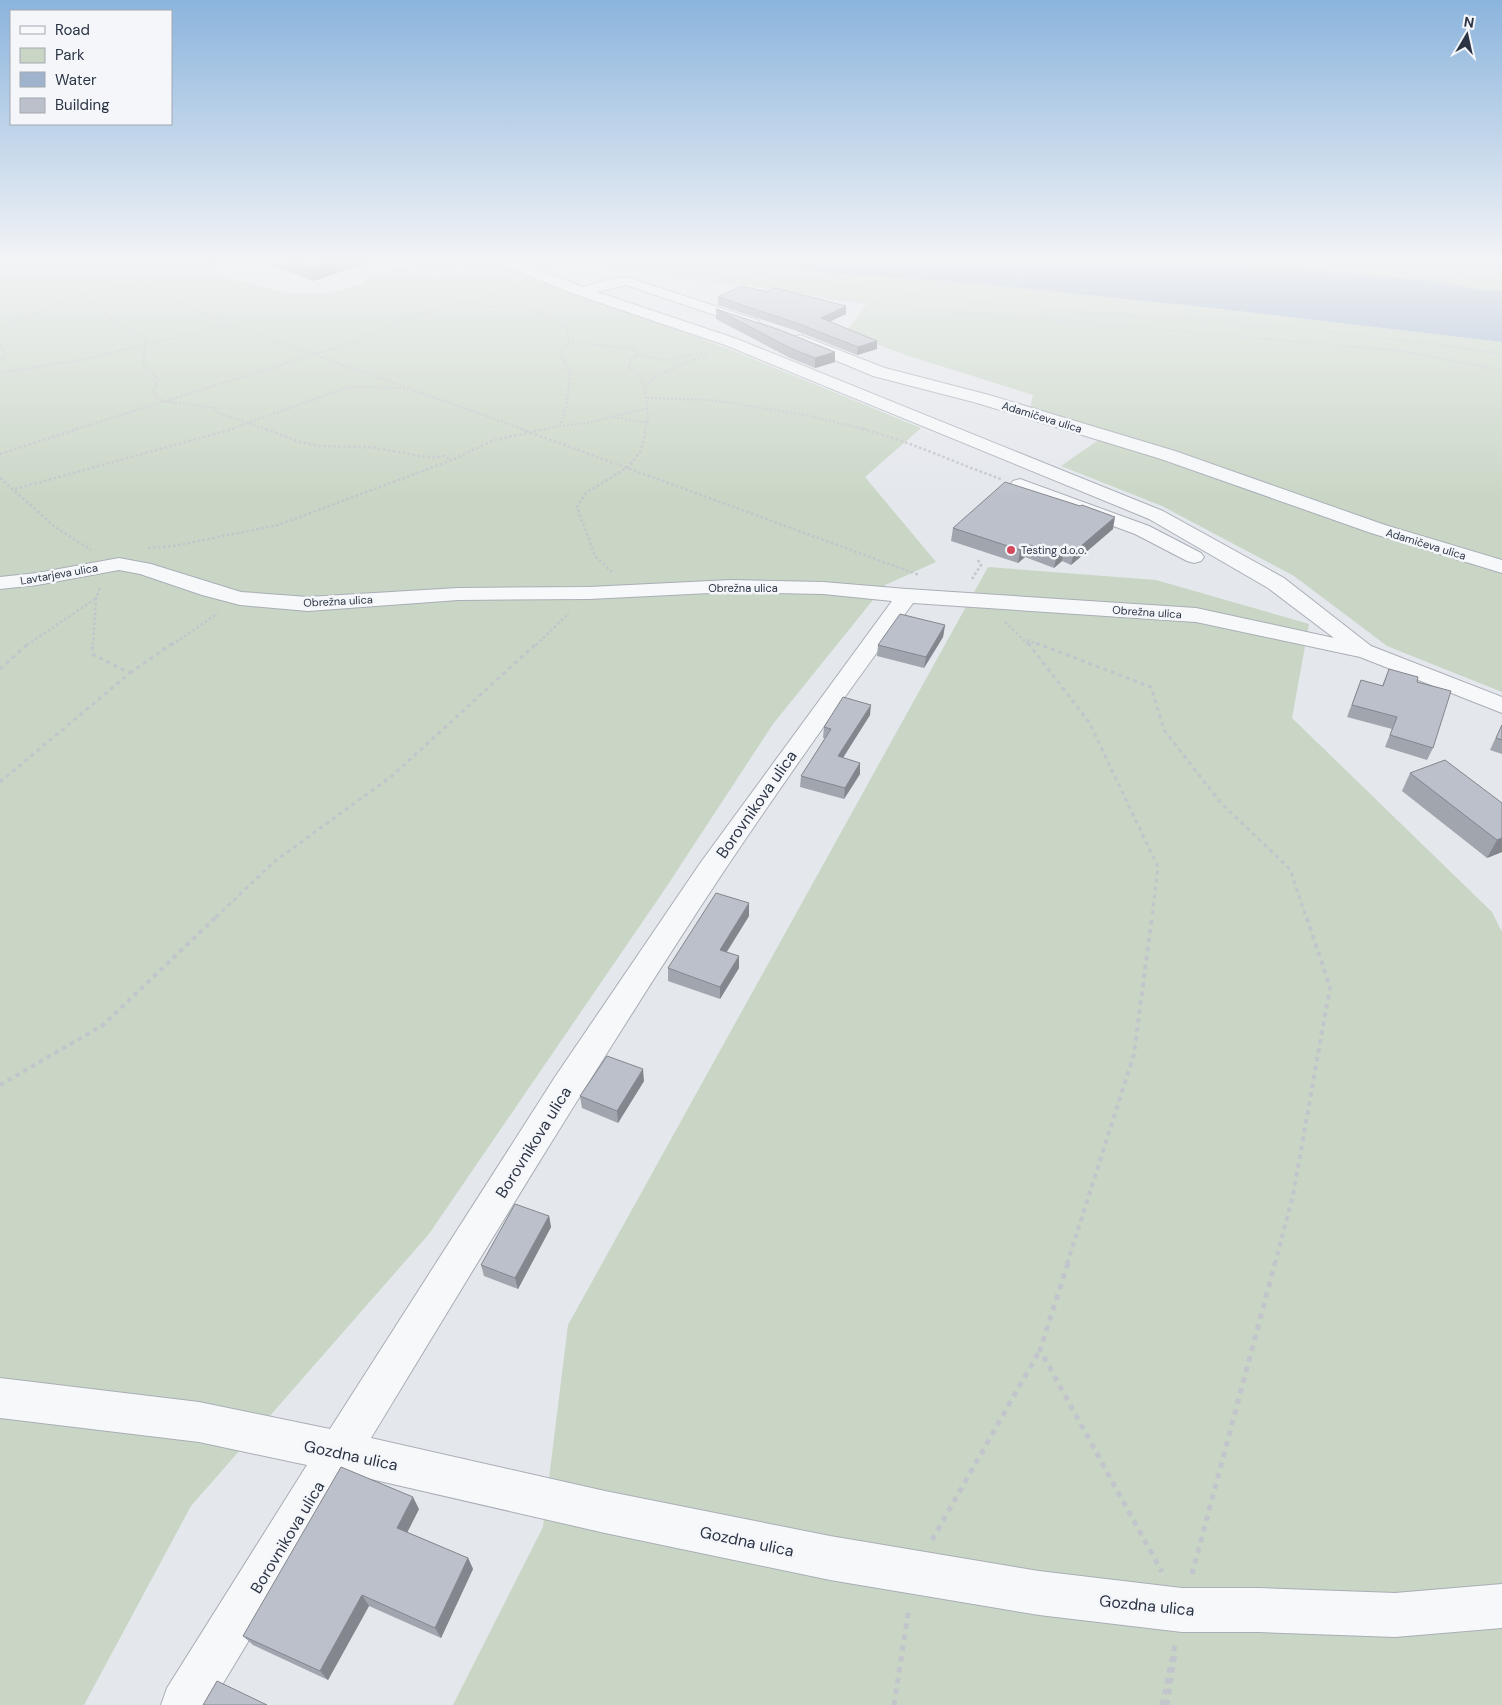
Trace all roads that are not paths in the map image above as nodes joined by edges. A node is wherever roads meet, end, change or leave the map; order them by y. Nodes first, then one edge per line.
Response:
1 (710, 341) edge
2 (801, 341) edge
3 (1020, 485) edge
4 (119, 564) joint
5 (1502, 567) edge
6 (0, 583) edge
7 (1276, 583) junction
8 (917, 587) junction
9 (1367, 652) junction
10 (1502, 706) edge
11 (0, 1398) edge
12 (340, 1451) junction
13 (1502, 1606) edge
14 (184, 1705) edge

1 - 7 street, Obrežna ulica
2 - 5 street, Adamičeva ulica
3 - 7 street, Obrežna ulica
4 - 6 street, Lavtarjeva ulica
4 - 8 street, Obrežna ulica
7 - 9 street, Obrežna ulica
8 - 9 street, Obrežna ulica
8 - 12 street, Borovnikova ulica
9 - 10 street, Obrežna ulica
11 - 12 street, Gozdna ulica
12 - 13 street, Gozdna ulica
12 - 14 street, Borovnikova ulica

